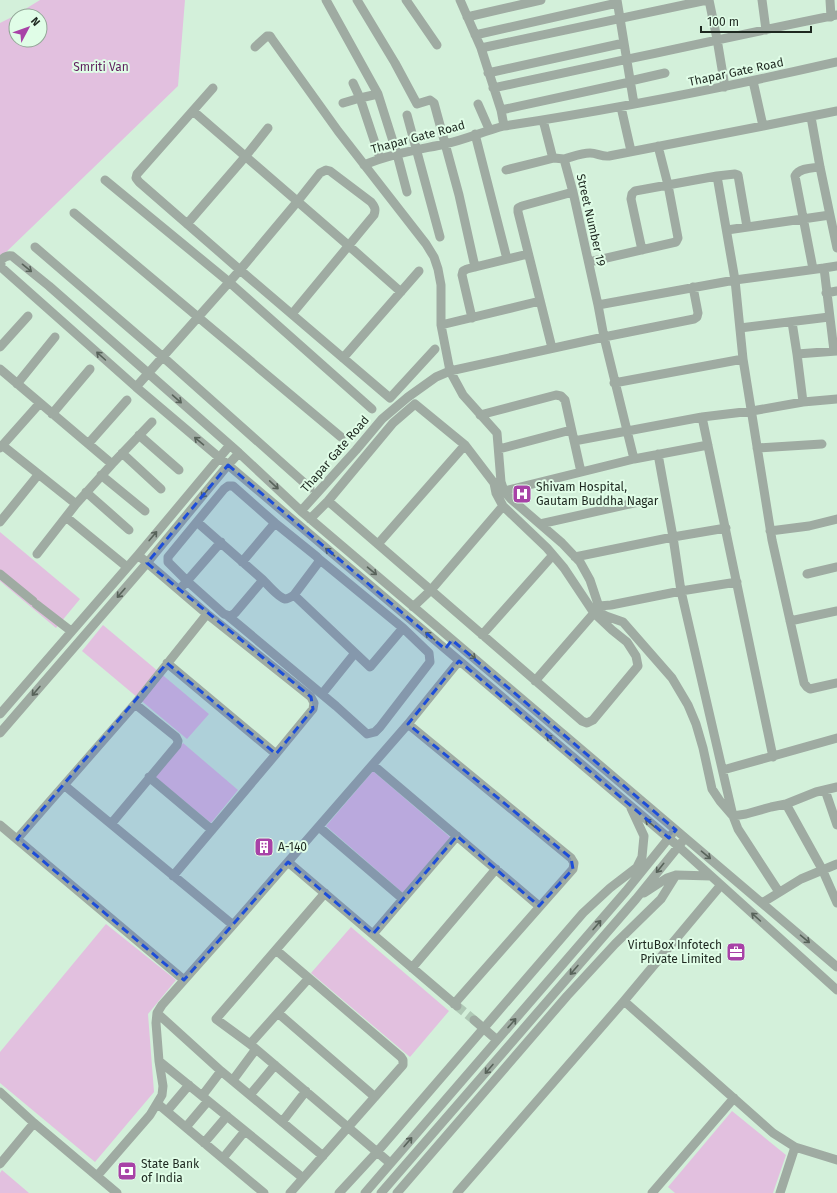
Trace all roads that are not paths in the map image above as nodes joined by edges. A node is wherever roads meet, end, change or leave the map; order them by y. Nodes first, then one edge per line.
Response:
1 (326, 0) edge
2 (357, 0) edge
3 (406, 0) edge
4 (460, 0) edge
5 (541, 0) edge
6 (708, 0) edge
7 (762, 0) edge
8 (830, 0) edge
9 (617, 1) edge
10 (834, 16) edge
11 (467, 17) junction
12 (619, 20) junction
13 (766, 30) junction
14 (475, 35) junction
15 (717, 39) junction
16 (624, 43) junction
17 (437, 45) dead end
18 (255, 47) dead end
19 (480, 48) junction
20 (627, 60) junction
21 (837, 62) edge
22 (488, 73) junction
23 (665, 73) dead end
24 (753, 81) junction
25 (630, 82) junction
26 (353, 83) dead end
27 (725, 87) junction
28 (213, 88) dead end
29 (493, 88) junction
30 (378, 94) junction
31 (360, 98) junction
32 (343, 103) dead end
33 (478, 104) dead end
34 (634, 104) junction
35 (621, 106) junction
36 (501, 110) junction
37 (837, 110) edge
38 (193, 111) junction
39 (407, 116) dead end
40 (811, 116) junction
41 (543, 120) junction
42 (504, 126) junction
43 (763, 126) junction
44 (268, 128) dead end
45 (489, 129) junction
46 (475, 134) junction
47 (446, 144) junction
48 (658, 146) junction
49 (417, 149) junction
50 (631, 151) junction
51 (397, 154) junction
52 (245, 157) junction
53 (380, 158) junction
54 (554, 158) junction
55 (564, 159) junction
56 (364, 165) junction
57 (820, 167) junction
58 (506, 170) dead end
59 (717, 176) junction
60 (105, 180) dead end
61 (668, 185) junction
62 (407, 192) dead end
63 (573, 192) junction
64 (297, 202) junction
65 (74, 213) dead end
66 (830, 215) junction
67 (804, 218) junction
68 (187, 224) junction
69 (747, 227) junction
70 (727, 230) junction
71 (440, 237) dead end
72 (349, 246) junction
73 (35, 247) dead end
74 (837, 248) edge
75 (642, 250) junction
76 (528, 254) junction
77 (507, 259) junction
78 (589, 262) junction
79 (837, 266) edge
80 (475, 267) junction
81 (824, 268) junction
82 (813, 269) junction
83 (240, 270) junction
84 (419, 271) dead end
85 (735, 280) junction
86 (229, 282) junction
87 (693, 288) junction
88 (837, 291) edge
89 (401, 292) junction
90 (826, 293) junction
91 (540, 301) junction
92 (598, 305) junction
93 (292, 314) junction
94 (28, 316) dead end
95 (199, 317) junction
96 (829, 317) junction
97 (472, 318) junction
98 (792, 322) junction
99 (441, 325) junction
100 (740, 328) junction
101 (55, 337) dead end
102 (604, 337) junction
103 (0, 347) edge
104 (552, 348) junction
105 (435, 349) dead end
106 (836, 351) edge
107 (797, 354) junction
108 (163, 357) junction
109 (343, 358) junction
110 (744, 359) junction
111 (0, 369) edge
112 (90, 369) dead end
113 (450, 371) junction
114 (148, 373) junction
115 (614, 383) junction
116 (17, 384) junction
117 (136, 387) junction
118 (837, 399) edge
119 (127, 400) dead end
120 (803, 402) junction
121 (40, 403) junction
122 (372, 410) dead end
123 (752, 411) junction
124 (52, 414) junction
125 (480, 415) junction
126 (702, 417) junction
127 (152, 422) dead end
128 (572, 430) junction
129 (627, 431) junction
130 (139, 435) junction
131 (341, 437) dead end
132 (574, 441) junction
133 (88, 444) junction
134 (822, 444) dead end
135 (230, 445) junction
136 (465, 445) junction
137 (708, 445) junction
138 (1, 447) edge
139 (757, 448) junction
140 (498, 449) junction
141 (122, 453) junction
142 (239, 453) junction
143 (658, 454) junction
144 (219, 457) junction
145 (634, 459) junction
146 (112, 464) junction
147 (228, 465) junction
148 (179, 470) dead end
149 (582, 472) junction
150 (38, 475) junction
151 (102, 475) junction
152 (310, 488) dead end
153 (161, 489) dead end
154 (504, 491) junction
155 (86, 492) junction
156 (328, 501) junction
157 (648, 501) dead end
158 (76, 504) junction
159 (503, 506) junction
160 (301, 511) junction
161 (145, 512) dead end
162 (66, 517) junction
163 (310, 519) junction
164 (837, 519) edge
165 (0, 522) edge
166 (197, 522) junction
167 (275, 523) junction
168 (540, 524) junction
169 (726, 528) junction
170 (129, 530) dead end
171 (770, 531) junction
172 (673, 537) junction
173 (221, 542) junction
174 (378, 544) junction
175 (37, 554) dead end
176 (138, 555) junction
177 (553, 556) junction
178 (575, 557) junction
179 (319, 560) junction
180 (242, 562) junction
181 (147, 563) junction
182 (127, 567) junction
183 (837, 567) edge
184 (0, 574) edge
185 (807, 574) dead end
186 (263, 580) junction
187 (187, 581) junction
188 (737, 582) junction
189 (179, 590) junction
190 (431, 590) junction
191 (681, 591) junction
192 (294, 595) junction
193 (414, 607) junction
194 (597, 610) junction
195 (837, 611) edge
196 (207, 614) junction
197 (227, 615) junction
198 (790, 621) junction
199 (403, 628) junction
200 (71, 632) junction
201 (482, 635) junction
202 (452, 640) junction
203 (445, 649) junction
204 (356, 653) junction
205 (459, 661) junction
206 (167, 664) junction
207 (536, 681) junction
208 (837, 683) edge
209 (322, 694) junction
210 (135, 704) junction
211 (0, 714) edge
212 (408, 724) junction
213 (0, 733) edge
214 (837, 738) edge
215 (276, 754) junction
216 (773, 757) junction
217 (373, 764) junction
218 (723, 770) junction
219 (149, 777) junction
220 (64, 785) junction
221 (837, 787) edge
222 (825, 790) junction
223 (786, 804) junction
224 (630, 806) junction
225 (733, 816) junction
226 (110, 824) junction
227 (0, 825) edge
228 (837, 825) edge
229 (319, 827) junction
230 (212, 830) junction
231 (676, 830) junction
232 (457, 836) junction
233 (669, 838) junction
234 (685, 838) junction
235 (17, 839) junction
236 (678, 846) junction
237 (288, 862) junction
238 (837, 864) edge
239 (636, 868) junction
240 (496, 869) junction
241 (822, 869) junction
242 (676, 875) junction
243 (173, 876) junction
244 (711, 876) junction
245 (721, 885) junction
246 (626, 891) junction
247 (779, 892) junction
248 (325, 893) junction
249 (636, 898) junction
250 (403, 899) junction
251 (762, 903) junction
252 (837, 903) edge
253 (540, 906) junction
254 (233, 925) junction
255 (373, 934) junction
256 (276, 950) junction
257 (837, 966) edge
258 (412, 968) junction
259 (309, 978) junction
260 (184, 980) junction
261 (837, 990) edge
262 (624, 1001) junction
263 (157, 1013) junction
264 (278, 1013) junction
265 (474, 1020) tunnel mouth
266 (483, 1028) junction
267 (497, 1040) junction
268 (253, 1047) junction
269 (158, 1061) junction
270 (275, 1065) junction
271 (221, 1071) junction
272 (233, 1080) junction
273 (189, 1085) junction
274 (306, 1091) junction
275 (0, 1092) edge
276 (250, 1095) junction
277 (375, 1096) junction
278 (205, 1098) junction
279 (734, 1098) junction
280 (158, 1104) junction
281 (166, 1111) junction
282 (227, 1116) junction
283 (282, 1122) junction
284 (34, 1123) junction
285 (186, 1127) junction
286 (348, 1127) junction
287 (245, 1131) junction
288 (204, 1143) junction
289 (795, 1147) junction
290 (377, 1152) junction
291 (323, 1156) junction
292 (223, 1158) junction
293 (837, 1160) edge
294 (390, 1163) junction
295 (0, 1164) edge
296 (97, 1176) junction
297 (303, 1178) junction
298 (657, 1191) edge
299 (117, 1193) edge
300 (264, 1193) edge
301 (290, 1193) edge
302 (339, 1193) edge
303 (365, 1193) edge
304 (381, 1193) edge
305 (397, 1193) edge
306 (457, 1193) edge
307 (780, 1193) edge

1 - 30 street
2 - 47 street
3 - 17 street
4 - 11 street
5 - 11 street
6 - 12 street
6 - 15 street
7 - 13 street
8 - 10 street
9 - 12 street
9 - 14 street
10 - 13 street
11 - 14 street
12 - 16 street
12 - 19 street
13 - 15 street
14 - 19 street
15 - 20 street
15 - 27 street
16 - 20 street
16 - 22 street
18 - 56 street
19 - 22 street
20 - 25 street
20 - 29 street
21 - 24 street, Thapar Gate Road
22 - 29 street
23 - 25 street
24 - 27 street, Thapar Gate Road
24 - 43 street
25 - 34 street
25 - 36 street
26 - 31 street
27 - 34 street, Thapar Gate Road
28 - 38 street
29 - 36 street
30 - 31 street
30 - 51 street
31 - 32 street
31 - 53 street
33 - 45 street
34 - 35 street, Thapar Gate Road
35 - 41 street, Thapar Gate Road
35 - 50 street
36 - 42 street
37 - 40 street
38 - 52 street
38 - 68 street
39 - 49 street
40 - 43 street
40 - 57 street
41 - 42 street, Thapar Gate Road
41 - 54 street
42 - 45 street, Thapar Gate Road
43 - 48 street
44 - 52 street
45 - 46 street, Thapar Gate Road
46 - 47 street, Thapar Gate Road
46 - 77 street
47 - 49 street, Thapar Gate Road
47 - 80 street
48 - 50 street
48 - 61 street
49 - 51 street, Thapar Gate Road
49 - 71 street
50 - 55 street
51 - 53 street, Thapar Gate Road
51 - 62 street
52 - 64 street
52 - 68 street
53 - 56 street, Thapar Gate Road
54 - 55 street
54 - 58 street
55 - 63 street, Street Number 19
56 - 99 street, Thapar Gate Road
57 - 66 street
57 - 67 street
59 - 61 street
59 - 69 street
59 - 70 street
60 - 86 street
61 - 75 street
61 - 75 street
63 - 76 street
63 - 78 street, Street Number 19
64 - 72 street
64 - 72 street
64 - 83 street
65 - 95 street
66 - 67 street
66 - 74 street
67 - 69 street
67 - 82 street
68 - 83 street
69 - 70 street
70 - 85 street
72 - 89 street
72 - 93 street
73 - 108 street
75 - 78 street
76 - 77 street
76 - 91 street
77 - 80 street
78 - 92 street, Street Number 19
79 - 81 street
80 - 97 street
81 - 82 street
81 - 90 street
82 - 85 street
83 - 86 street
83 - 93 street
84 - 89 street
85 - 87 street
85 - 100 street
86 - 95 street
86 - 122 street
87 - 92 street
87 - 102 street
88 - 90 street
89 - 109 street
90 - 96 street
91 - 97 street
91 - 104 street
92 - 102 street, Street Number 19
93 - 109 street
94 - 103 street
95 - 108 street
95 - 131 street
96 - 98 street
96 - 106 street
97 - 99 street
98 - 100 street
98 - 107 street
99 - 113 street, Thapar Gate Road
100 - 110 street
101 - 116 street
102 - 104 street
102 - 115 street, Street Number 19
104 - 113 street
105 - 109 street
106 - 107 street
107 - 120 street
108 - 114 street
108 - 152 street
110 - 115 street
110 - 123 street
111 - 116 street
112 - 124 street
113 - 125 street
113 - 160 street, Thapar Gate Road
114 - 117 street
117 -> 114 street
114 -> 135 street
115 - 129 street, Street Number 19
116 - 121 street
144 -> 117 street
118 - 120 street
119 - 133 street
120 - 123 street
121 - 124 street
121 - 138 street
123 - 126 street
123 - 139 street
124 - 133 street
125 - 128 street
125 - 140 street
126 - 129 street
126 - 137 street
127 - 130 street
128 - 132 street
128 - 140 street
129 - 132 street
129 - 145 street, Street Number 19
130 - 141 street
130 - 148 street
132 - 149 street
133 - 146 street
134 - 139 street
135 - 142 street
135 - 144 street
136 - 156 street
136 - 159 street
136 - 174 street
137 - 143 street
137 - 169 street
138 - 150 street
139 - 171 street
140 - 154 street
141 - 146 street
141 - 153 street
142 - 147 street
142 -> 160 street
143 - 145 street
143 - 172 street
144 - 147 street
176 -> 144 street
145 - 149 street
146 - 151 street
147 -> 181 street
203 -> 147 street
149 - 154 street
150 - 158 street
150 - 165 street
151 - 155 street
151 - 161 street
154 - 168 street
155 - 158 street
155 - 170 street
156 - 163 street
156 - 174 street
157 - 168 street
158 - 162 street
159 - 177 street
159 - 190 street
160 - 163 street
162 - 175 street
162 - 182 street
163 -> 193 street
164 - 171 street
166 - 167 street
166 - 173 street
166 - 187 street
167 - 179 street
167 - 180 street
168 - 178 street
169 - 172 street
169 - 188 street
171 - 198 street
172 - 178 street
172 - 191 street
173 - 180 street
173 - 187 street
174 - 190 street
176 - 181 street
176 - 182 street
177 - 194 street
177 - 201 street
178 - 194 street
179 - 192 street
179 - 199 street
180 - 186 street
181 - 189 street
181 -> 213 street
182 - 200 street
183 - 185 street
184 - 200 street
186 - 192 street
186 - 197 street
187 - 189 street
187 - 197 street
188 - 191 street
188 - 216 street
189 - 196 street
190 - 193 street
190 - 201 street
191 - 194 street
191 - 218 street
192 - 204 street
193 - 202 street
194 - 207 street
194 - 207 street
194 - 225 street
195 - 198 street
196 - 206 street
196 - 215 street
197 - 209 street
198 - 208 street
199 - 204 street
199 - 209 street
200 - 211 street
201 - 207 street
202 - 203 street
202 -> 231 street
203 - 205 street
204 - 209 street
205 - 212 street
224 -> 205 street
206 - 210 street
206 - 215 street
210 - 219 street
210 - 220 street
212 - 217 street
212 - 253 street
214 - 216 street
215 - 230 street
216 - 218 street
217 - 229 street
217 - 232 street
218 - 225 street
219 - 226 street
219 - 230 street
220 - 226 street
220 - 235 street
221 - 222 street
222 - 223 street
222 - 228 street
223 - 225 street
223 - 241 street
233 -> 224 street
224 - 239 street
225 - 247 street
226 - 243 street
227 - 235 street
229 - 237 street
229 - 250 street
230 - 243 street
231 - 233 street
231 - 234 street
232 - 240 street
232 - 250 street
233 - 236 street
233 - 246 street
234 - 236 street
234 -> 251 street
235 - 260 street
236 - 244 street
236 -> 249 street
237 - 248 street
237 - 254 street
238 - 241 street
239 - 246 street
239 - 266 street
240 - 253 street
240 - 258 street
241 - 247 street
241 - 252 street
242 - 244 street
242 - 249 street
242 - 305 street
243 - 254 street
244 - 245 street
261 -> 245 street
245 - 262 street
267 -> 246 street
247 - 251 street
248 - 255 street
248 - 256 street
249 -> 304 street
250 - 255 street
251 -> 257 street
253 - 258 street
254 - 260 street
255 - 258 street
256 - 259 street
256 - 268 street
259 - 264 street
259 - 277 street
260 - 263 street
262 - 279 street
262 - 306 street
263 - 269 street
263 - 271 street
264 - 268 street
264 - 277 street
265 - 266 street
266 - 267 street
266 - 290 street
294 -> 267 street
268 - 270 street
268 - 272 street
269 - 273 street
269 - 280 street
270 - 274 street
270 - 276 street
271 - 272 street
271 - 278 street
272 - 276 street
273 - 278 street
273 - 281 street
274 - 283 street
274 - 286 street
275 - 284 street
276 - 283 street
277 - 286 street
278 - 282 street
278 - 285 street
279 - 289 street
279 - 298 street
280 - 281 street
280 - 296 street
281 - 285 street
282 - 287 street
282 - 288 street
283 - 291 street
284 - 295 street
284 - 296 street
285 - 288 street
286 - 290 street
286 - 291 street
287 - 292 street
287 - 297 street
288 - 292 street
289 - 293 street
289 - 307 street
290 - 294 street
290 - 302 street
291 - 297 street
292 - 300 street
294 - 303 street
296 - 299 street
297 - 301 street

